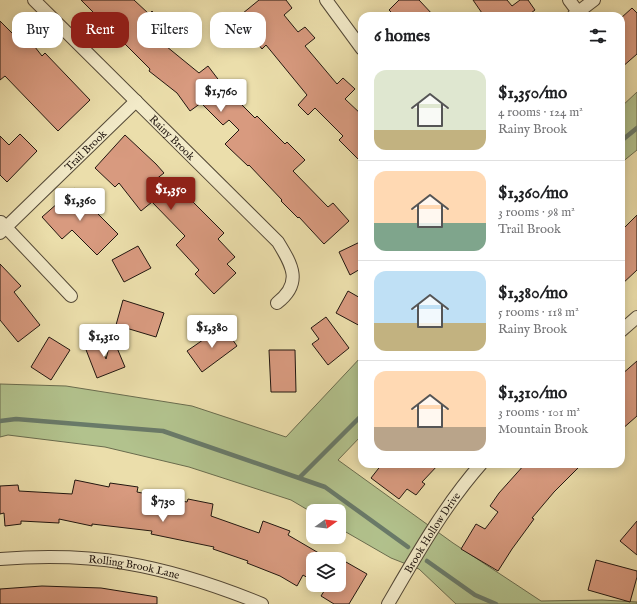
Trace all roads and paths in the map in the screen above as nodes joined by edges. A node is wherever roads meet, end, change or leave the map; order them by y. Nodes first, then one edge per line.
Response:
1 (34, 0) edge
2 (326, 0) edge
3 (569, 0) edge
4 (594, 0) edge
5 (574, 12) edge
6 (578, 12) edge
7 (358, 44) edge
8 (136, 101) junction
9 (2, 227) edge
10 (71, 296) dead end
11 (277, 303) dead end
12 (637, 317) edge
13 (625, 328) edge
14 (478, 468) edge
15 (0, 559) edge
16 (262, 604) edge
17 (388, 604) edge

1 - 8 street, Rainy Brook
2 - 7 street
3 - 5 street
4 - 6 street
8 - 9 street, Trail Brook
8 - 11 street, Rainy Brook
9 - 10 street
12 - 13 street
14 - 17 street, Brook Hollow Drive
15 - 16 street, Rolling Brook Lane

